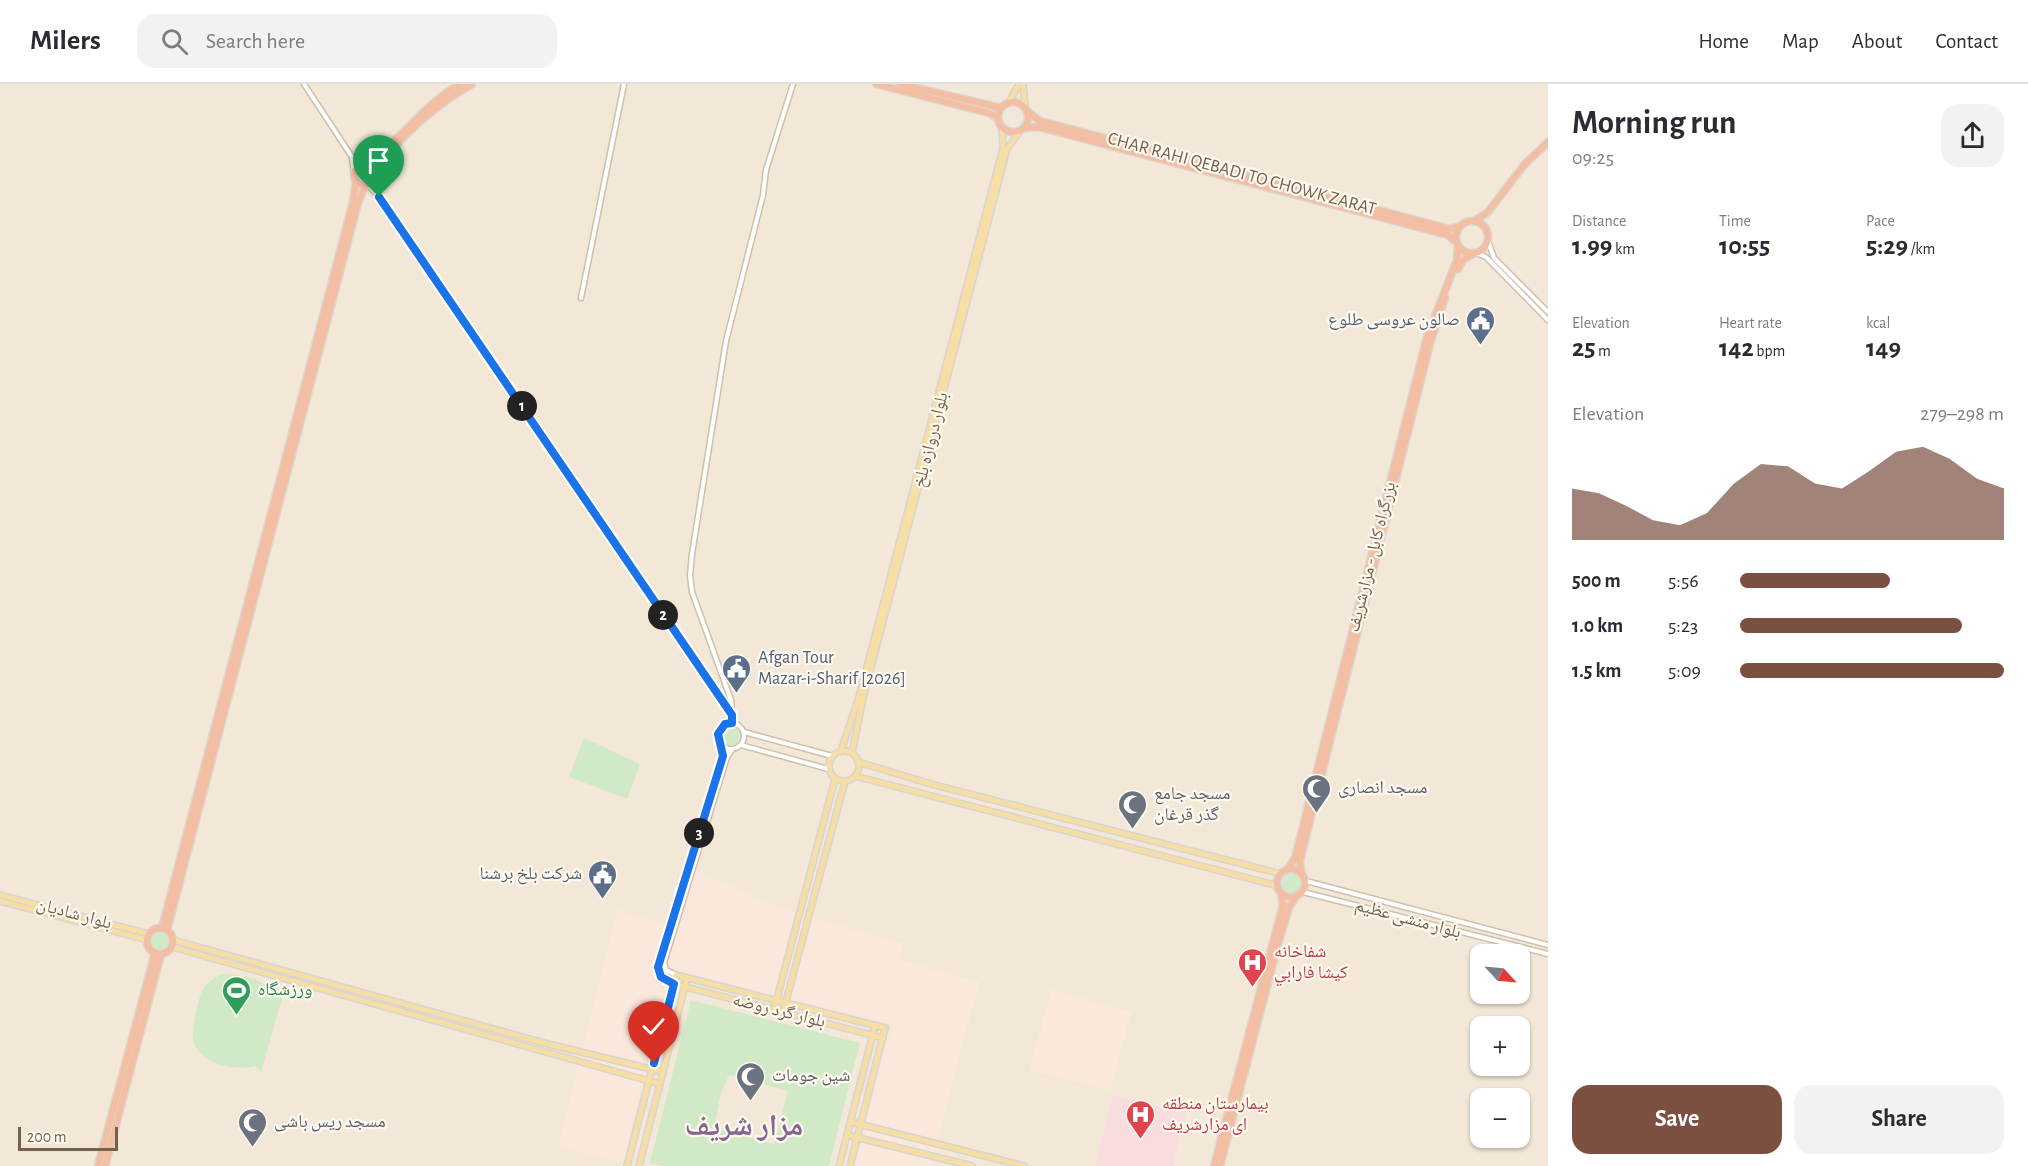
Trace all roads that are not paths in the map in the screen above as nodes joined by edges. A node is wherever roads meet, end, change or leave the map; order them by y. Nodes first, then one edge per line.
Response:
1 (304, 84) edge
2 (459, 84) edge
3 (472, 84) edge
4 (624, 84) edge
5 (793, 84) edge
6 (876, 84) edge
7 (900, 84) edge
8 (1021, 84) edge
9 (1009, 102) junction
10 (1001, 108) junction
11 (1026, 109) junction
12 (998, 118) junction
13 (1002, 127) junction
14 (1022, 129) junction
15 (1548, 142) edge
16 (352, 157) junction
17 (363, 165) junction
18 (354, 172) junction
19 (374, 175) junction
20 (356, 182) junction
21 (366, 185) junction
22 (362, 194) junction
23 (377, 195) junction
24 (1495, 205) junction
25 (1474, 220) junction
26 (1460, 226) junction
27 (1488, 231) junction
28 (1488, 241) junction
29 (1457, 244) junction
30 (1474, 253) junction
31 (581, 298) dead end
32 (1548, 312) edge
33 (1548, 320) edge
34 (732, 715) junction
35 (732, 723) junction
36 (744, 732) junction
37 (760, 738) junction
38 (741, 745) junction
39 (722, 746) junction
40 (756, 749) junction
41 (732, 750) junction
42 (841, 751) junction
43 (817, 752) junction
44 (852, 753) junction
45 (832, 756) junction
46 (858, 762) junction
47 (814, 763) junction
48 (828, 769) junction
49 (855, 776) junction
50 (835, 779) junction
51 (845, 782) junction
52 (1288, 869) junction
53 (1301, 873) junction
54 (1281, 874) junction
55 (1306, 881) junction
56 (1279, 889) junction
57 (1303, 892) junction
58 (0, 895) edge
59 (1296, 897) junction
60 (0, 901) edge
61 (165, 929) junction
62 (148, 937) junction
63 (172, 943) junction
64 (1548, 945) edge
65 (158, 954) junction
66 (1548, 954) edge
67 (676, 975) junction
68 (687, 978) junction
69 (674, 984) junction
70 (685, 987) junction
71 (777, 1001) junction
72 (786, 1003) junction
73 (774, 1010) junction
74 (783, 1012) junction
75 (875, 1026) junction
76 (873, 1035) junction
77 (883, 1038) junction
78 (652, 1069) junction
79 (663, 1072) junction
80 (649, 1081) junction
81 (660, 1084) junction
82 (851, 1122) junction
83 (861, 1124) junction
84 (847, 1135) junction
85 (857, 1137) junction
86 (98, 1166) edge
87 (105, 1166) edge
88 (627, 1166) edge
89 (639, 1166) edge
90 (839, 1166) edge
91 (850, 1166) edge
92 (972, 1166) edge
93 (1024, 1166) edge
94 (1214, 1166) edge
95 (1220, 1166) edge

1 - 16 street
2 - 17 highway
3 - 19 highway
4 - 31 street
5 - 34 street
6 - 12 highway
7 - 10 highway
8 - 9 main road
8 - 11 main road
9 - 10 highway
9 - 11 highway
10 - 12 highway
11 - 14 highway
11 - 26 highway, CHAR RAHI QEBADI TO CHOWK ZARAT
12 - 13 highway
13 - 14 highway
13 - 42 main road, بلوار دروازه بلخ
14 - 29 highway, CHAR RAHI QEBADI TO CHOWK ZARAT
14 - 44 main road, بلوار دروازه بلخ
15 - 24 highway
16 - 17 street
16 - 18 street
17 - 18 highway
17 - 19 highway
18 - 20 highway
19 - 21 highway
19 - 23 street
20 - 21 highway
20 - 61 highway
21 - 22 highway
21 - 23 street
22 - 23 street
22 - 61 highway
23 - 34 street
24 - 25 highway
24 - 27 highway
25 - 26 highway
25 - 27 highway
26 - 29 highway
27 - 28 highway
28 - 30 highway
28 - 32 street
29 - 30 highway
29 - 52 highway, بزرگراه کابل - مزارشریف
30 - 33 street
30 - 53 highway, بزرگراه کابل - مزارشریف
34 - 35 street
35 - 36 street
35 - 39 street
36 - 37 street
36 - 38 street
37 - 40 street
37 - 43 street
38 - 40 street
38 - 41 street
39 - 41 street
39 - 69 street
40 - 47 street
41 - 67 street
42 - 44 main road
42 - 45 main road
43 - 45 street
43 - 47 street
44 - 46 main road
45 - 48 main road
46 - 49 main road
46 - 54 main road
47 - 48 street
48 - 50 main road
49 - 51 main road
49 - 56 main road
50 - 51 main road
50 - 71 main road
51 - 72 main road
52 - 53 highway
52 - 54 highway
53 - 55 highway
54 - 56 highway
55 - 57 highway
55 - 64 street, بلوار منشی عظیم
56 - 59 highway
56 - 94 highway
57 - 59 highway
57 - 66 street, بلوار منشی عظیم
58 - 62 main road, بلوار شادیان
59 - 95 highway
60 - 62 main road, بلوار شادیان
61 - 62 highway
61 - 63 highway
62 - 65 highway
63 - 65 highway
63 - 78 main road
63 - 80 main road
65 - 86 highway
65 - 87 highway
67 - 68 main road, بلوار گرد روضه
67 - 69 main road
68 - 70 main road
68 - 71 main road, بلوار گرد روضه
69 - 70 main road, بلوار گرد روضه
69 - 78 main road
70 - 73 main road, بلوار گرد روضه
70 - 79 main road
71 - 72 main road, بلوار گرد روضه
71 - 73 main road
72 - 74 main road
72 - 75 main road, بلوار گرد روضه
73 - 74 main road, بلوار گرد روضه
74 - 76 main road, بلوار گرد روضه
75 - 76 main road
75 - 77 main road
76 - 77 main road, بلوار گرد روضه
76 - 82 main road
77 - 83 main road
78 - 79 main road
78 - 80 main road
79 - 81 main road
80 - 81 main road
80 - 88 main road
81 - 89 main road
82 - 83 main road
82 - 84 main road
83 - 85 main road
83 - 93 main road
84 - 85 main road
84 - 90 main road
85 - 91 main road
85 - 92 main road

